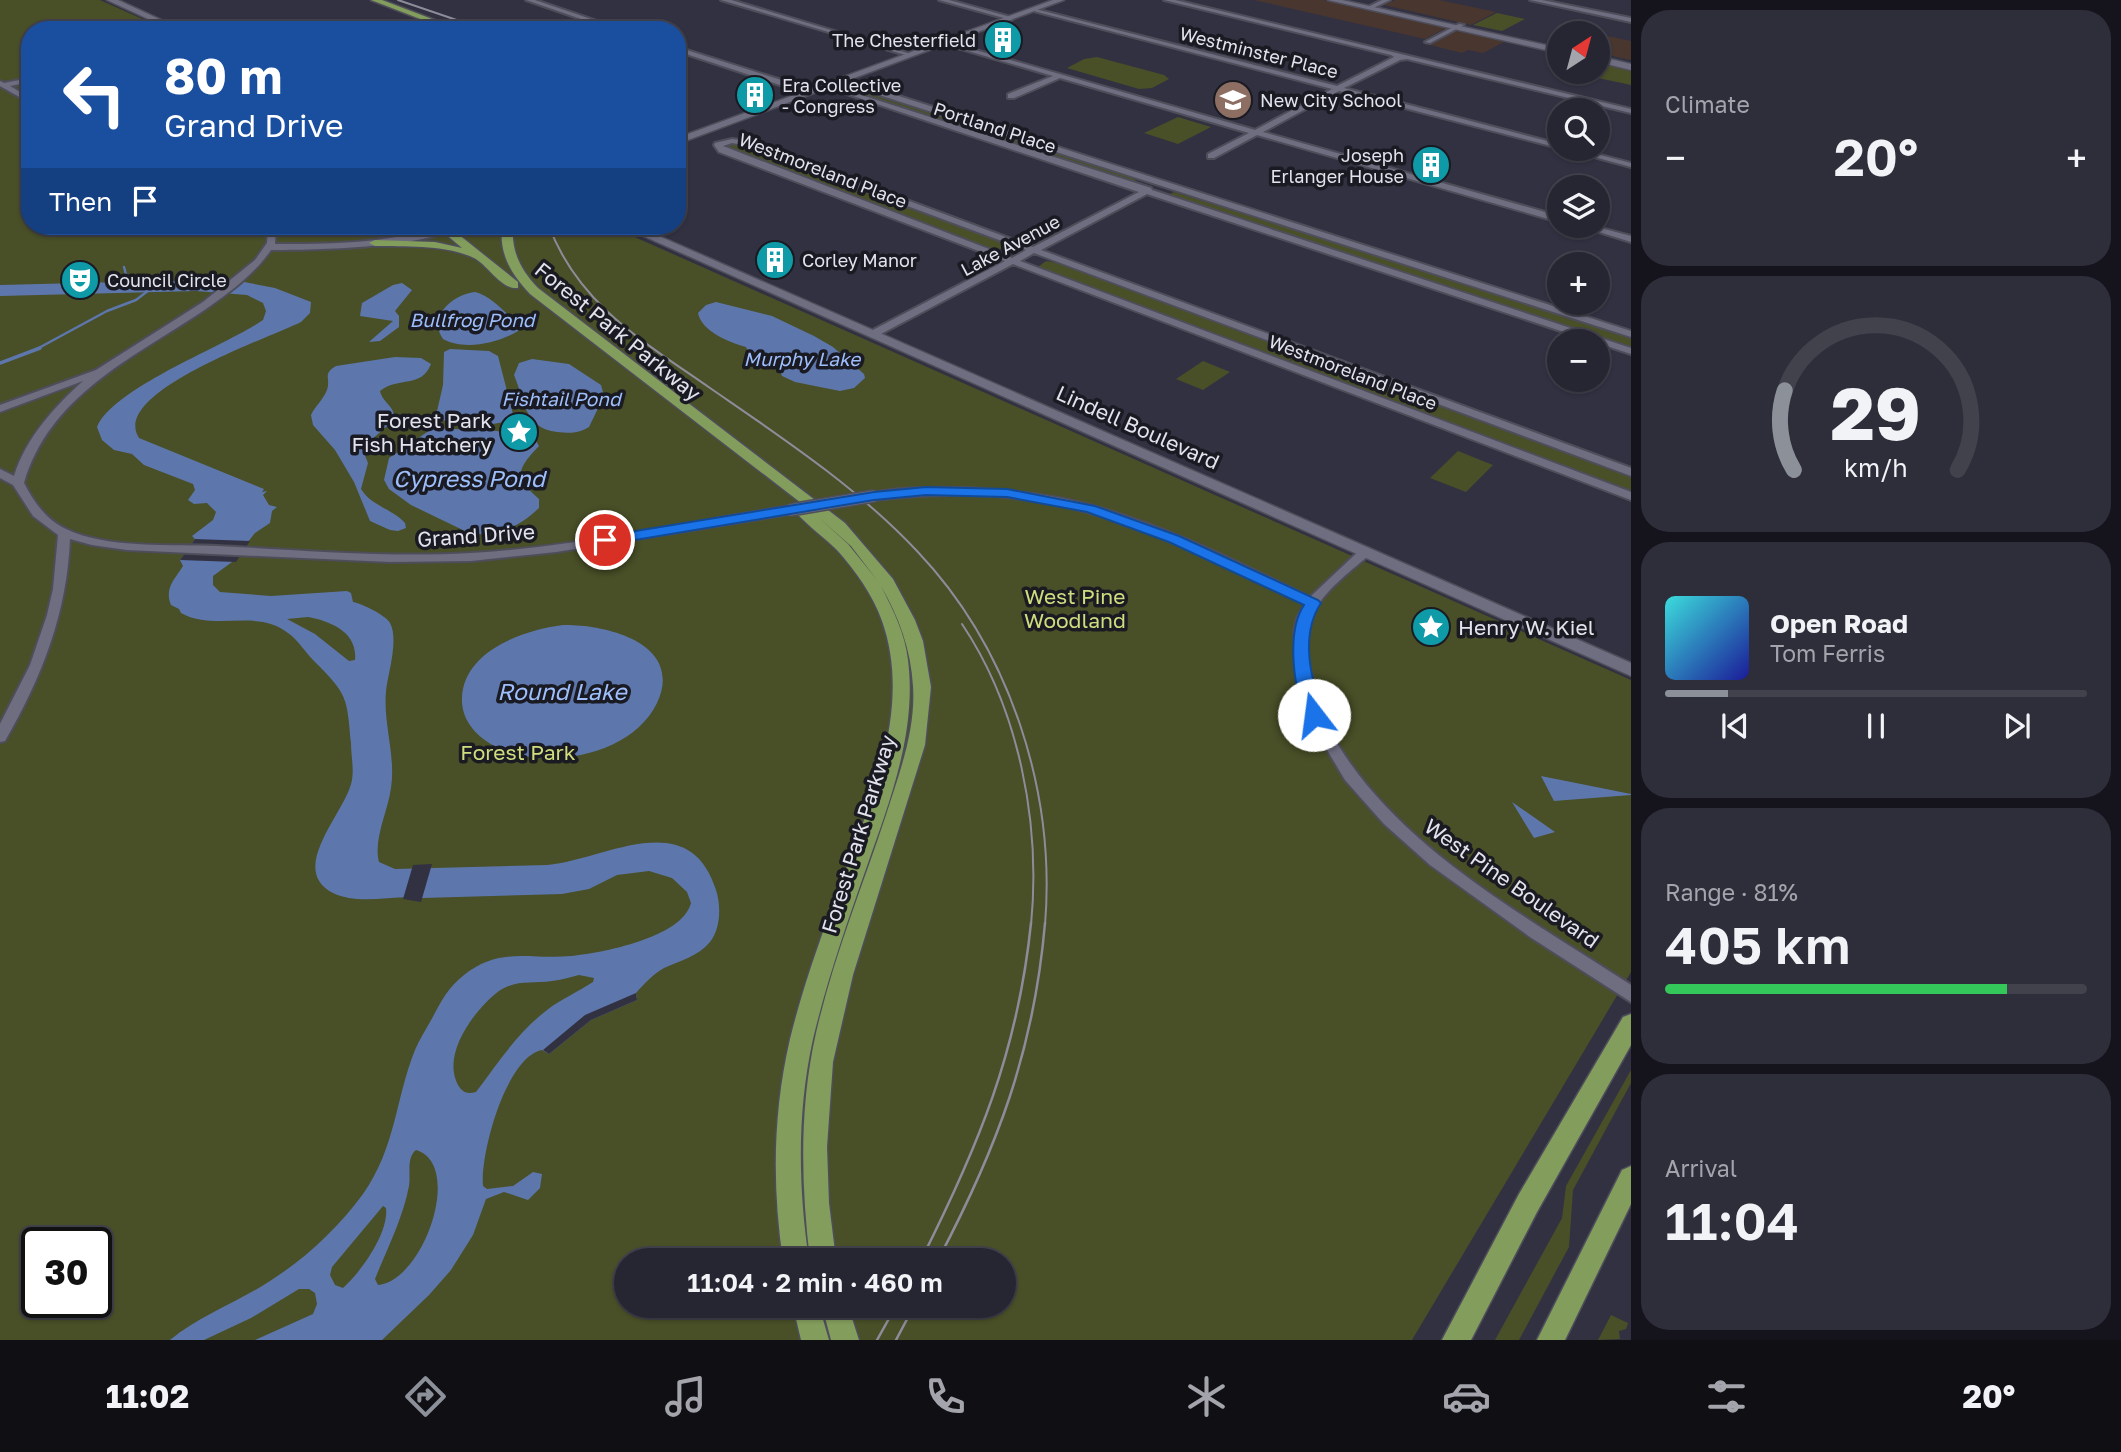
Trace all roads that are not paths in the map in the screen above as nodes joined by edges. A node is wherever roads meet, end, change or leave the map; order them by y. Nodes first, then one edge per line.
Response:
1 (111, 0) edge
2 (363, 0) edge
3 (375, 0) edge
4 (529, 0) edge
5 (566, 0) edge
6 (724, 0) edge
7 (942, 0) edge
8 (1060, 0) edge
9 (1167, 0) edge
10 (1332, 0) edge
11 (1349, 0) edge
12 (1387, 0) edge
13 (1533, 0) edge
14 (993, 4) dead end
15 (546, 5) junction
16 (1372, 7) junction
17 (979, 10) junction
18 (1030, 11) junction
19 (1011, 13) junction
20 (1631, 20) edge
21 (158, 21) edge
22 (420, 21) edge
23 (432, 21) edge
24 (593, 21) edge
25 (1458, 26) junction
26 (1428, 42) dead end
27 (944, 43) junction
28 (1547, 45) edge
29 (686, 51) edge
30 (911, 55) junction
31 (1404, 55) junction
32 (1610, 60) edge
33 (1631, 64) edge
34 (1059, 76) junction
35 (21, 81) edge
36 (1, 84) edge
37 (1338, 89) junction
38 (810, 92) junction
39 (21, 96) edge
40 (1012, 96) dead end
41 (1631, 111) edge
42 (1256, 132) junction
43 (686, 138) edge
44 (1547, 143) edge
45 (1211, 156) dead end
46 (1610, 160) edge
47 (1631, 165) edge
48 (1160, 183) junction
49 (1143, 192) junction
50 (1547, 216) edge
51 (1610, 233) edge
52 (273, 235) edge
53 (369, 235) edge
54 (412, 235) edge
55 (457, 235) edge
56 (496, 235) edge
57 (507, 235) edge
58 (518, 235) edge
59 (647, 235) edge
60 (1631, 239) edge
61 (274, 242) junction
62 (375, 243) junction
63 (1033, 250) junction
64 (479, 256) junction
65 (1012, 261) junction
66 (514, 285) junction
67 (571, 320) junction
68 (873, 334) junction
69 (1631, 334) edge
70 (1631, 351) edge
71 (105, 368) junction
72 (0, 409) edge
73 (1631, 472) edge
74 (0, 473) edge
75 (18, 483) junction
76 (1631, 496) edge
77 (64, 535) junction
78 (1365, 552) junction
79 (1313, 603) junction
80 (1631, 670) edge
81 (0, 737) edge
82 (1631, 994) edge
83 (1631, 1024) edge
84 (1631, 1178) edge
85 (795, 1248) edge
86 (822, 1248) edge
87 (809, 1318) edge
88 (839, 1318) edge
89 (815, 1340) edge
90 (845, 1340) edge
91 (1456, 1340) edge
92 (1550, 1340) edge

1 - 21 main road
2 - 22 main road
3 - 23 main road
4 - 15 street
5 - 15 street
6 - 30 street
7 - 17 street
8 - 18 main road
9 - 31 street
10 - 16 main road
11 - 16 main road
12 - 16 street
13 - 20 street
14 - 17 street
15 - 24 street
16 - 25 main road
17 - 19 street
18 - 19 main road
18 - 37 street, Westminster Place
19 - 27 main road
25 - 26 street
25 - 28 main road
27 - 30 main road
27 - 34 street
29 - 38 street
30 - 38 main road
31 - 37 street
31 - 41 street
32 - 33 main road
34 - 40 street
34 - 42 street
35 - 36 street
36 - 39 street
37 - 42 street
37 - 44 street, Westminster Place
38 - 43 main road
42 - 45 street
42 - 50 street
46 - 47 street
48 - 49 street, Lake Avenue
48 - 49 street, Portland Place
48 - 69 street, Portland Place
49 - 63 street, Lake Avenue
49 - 70 street, Portland Place
51 - 60 street
52 - 61 street
53 - 61 street
54 - 62 street
55 - 64 main road
56 - 66 main road, Forest Park Parkway
57 - 67 main road, Forest Park Parkway
58 - 67 main road
59 - 68 main road, Lindell Boulevard
61 - 62 street
61 - 71 street
62 - 64 main road
63 - 65 street, Lake Avenue
63 - 65 street, Westmoreland Place
63 - 73 street, Westmoreland Place
64 - 66 main road
65 - 68 street, Lake Avenue
65 - 76 street, Westmoreland Place
66 - 85 main road, Forest Park Parkway
67 - 86 main road, Forest Park Parkway
68 - 78 main road, Lindell Boulevard
71 - 72 street
71 - 75 street
74 - 75 street
75 - 77 street, Grand Drive
77 - 79 street, Grand Drive, bridge
77 - 81 street
78 - 79 street, West Pine Boulevard
78 - 80 main road, Lindell Boulevard
79 - 82 street, West Pine Boulevard
83 - 91 main road
84 - 92 main road
87 - 89 main road
88 - 90 main road

